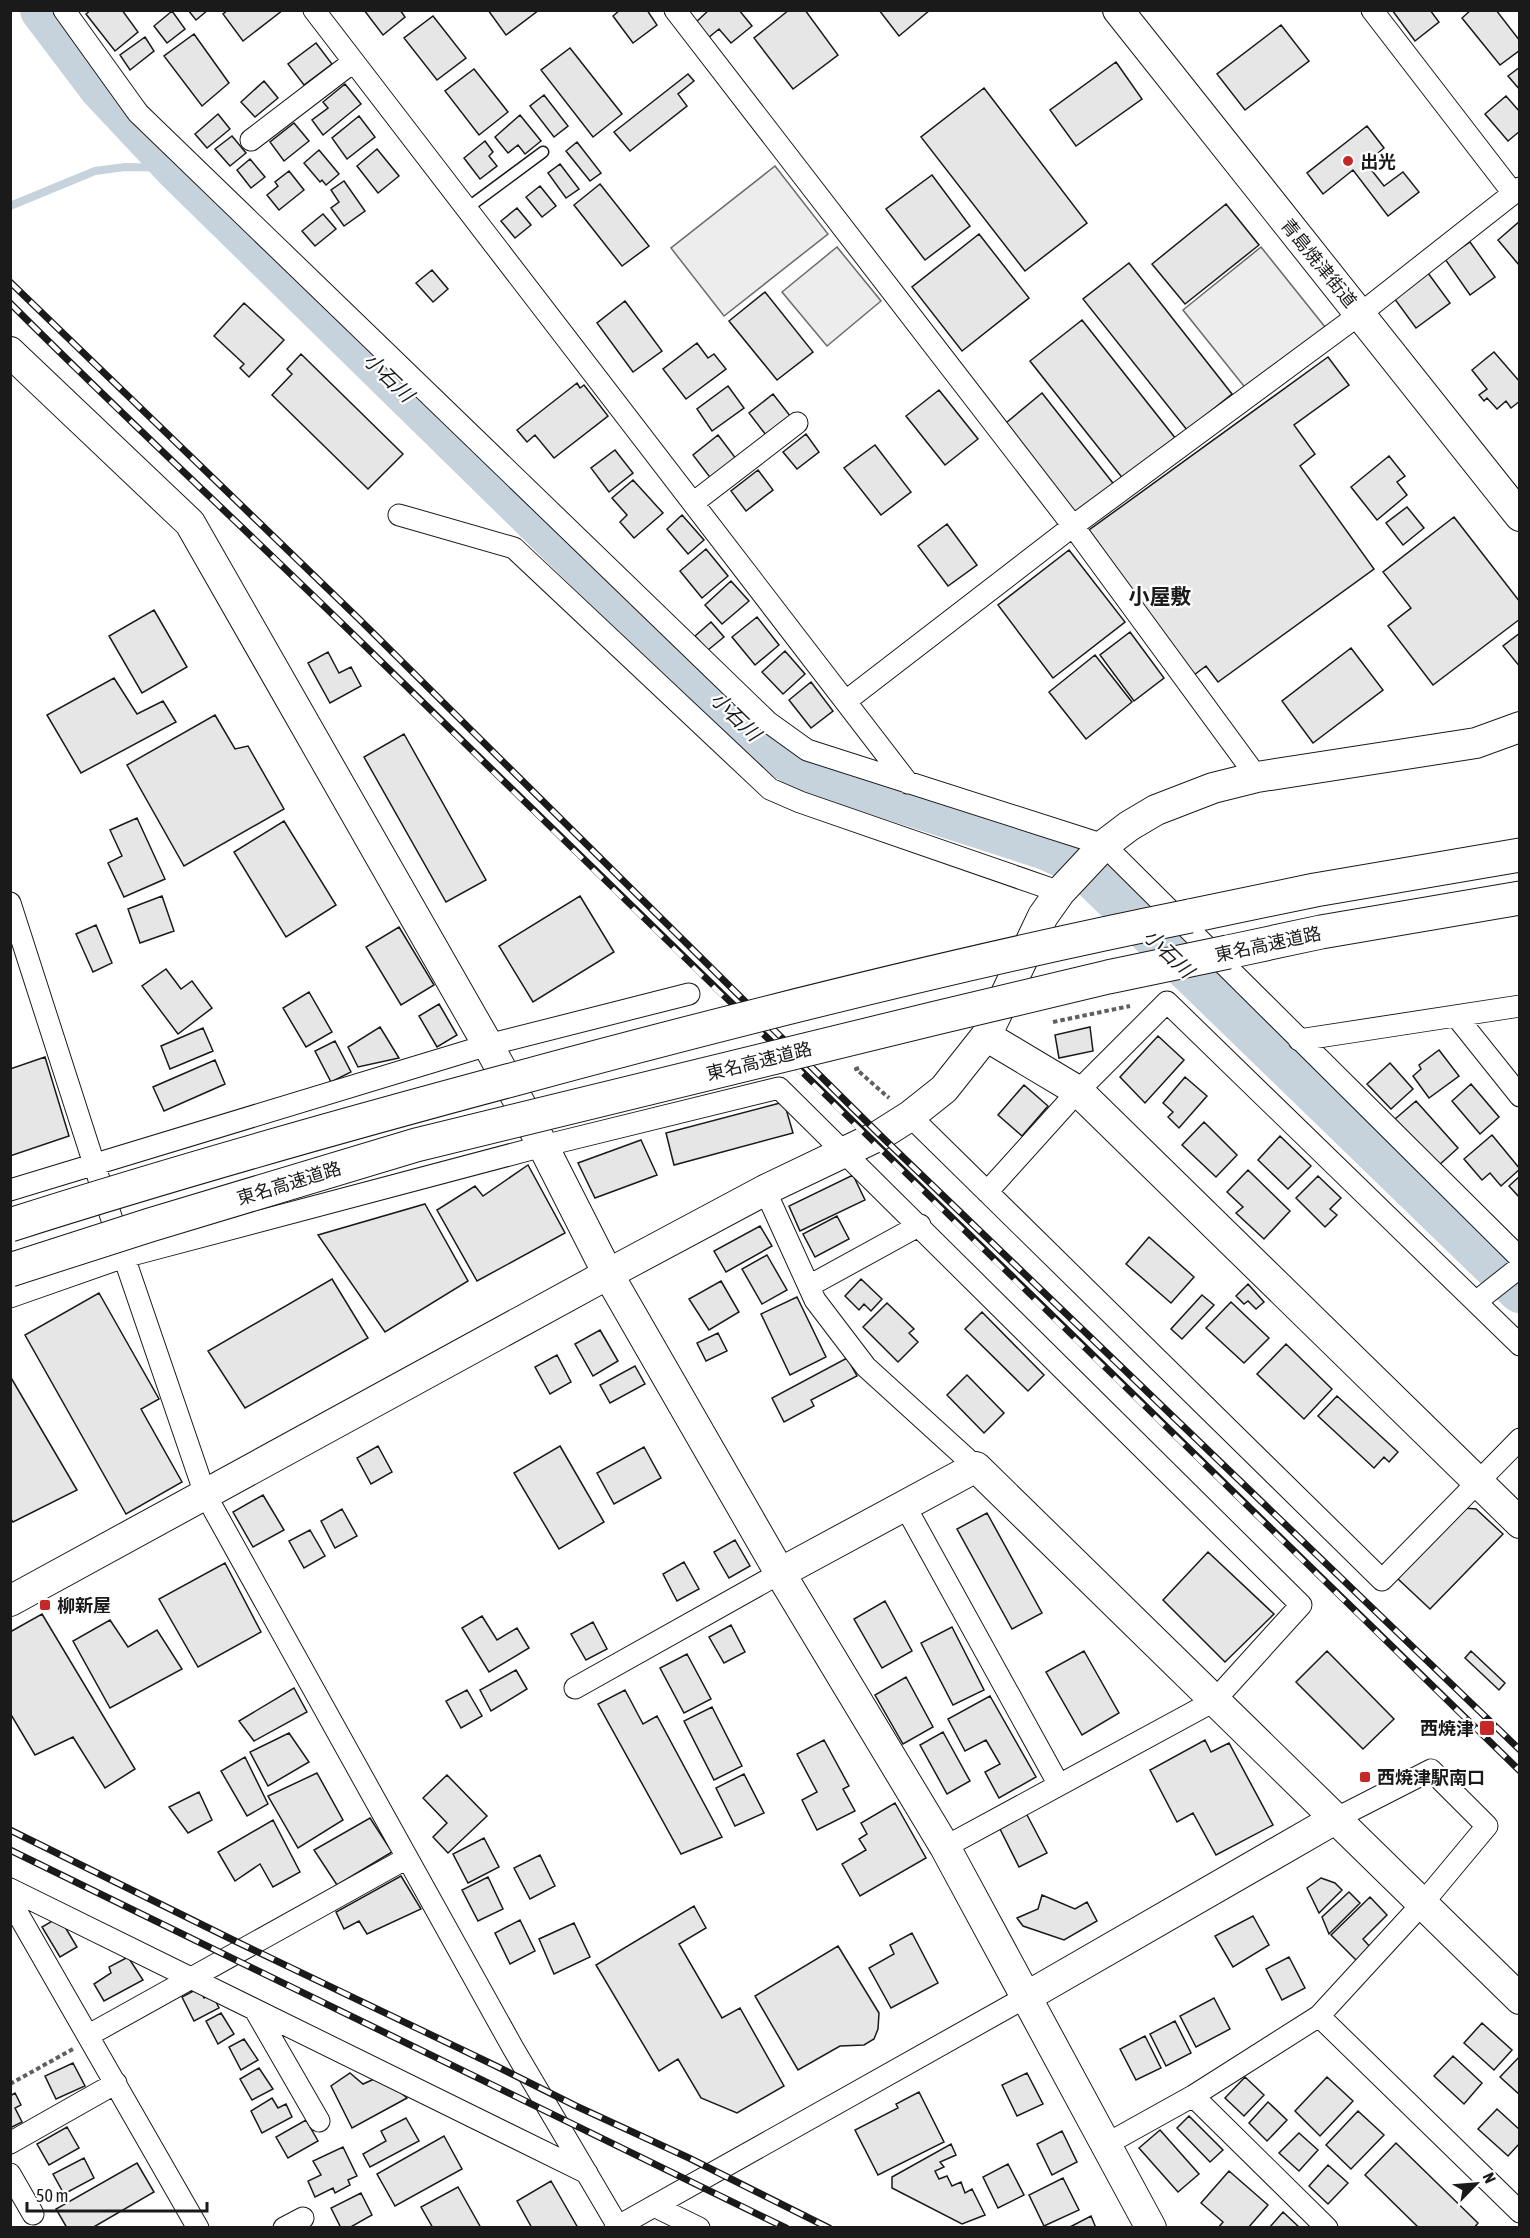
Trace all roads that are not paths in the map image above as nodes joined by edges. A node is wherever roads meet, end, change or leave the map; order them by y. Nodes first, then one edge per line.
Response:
1 (64, 10) edge
2 (314, 10) edge
3 (675, 10) edge
4 (1118, 10) edge
5 (1372, 10) edge
6 (353, 62) junction
7 (251, 140) dead end
8 (543, 152) dead end
9 (1516, 191) edge
10 (466, 209) junction
11 (1360, 314) junction
12 (10, 352) edge
13 (797, 423) dead end
14 (693, 503) junction
15 (399, 515) dead end
16 (1520, 516) edge
17 (1073, 526) junction
18 (846, 701) junction
19 (1520, 727) edge
20 (1257, 777) junction
21 (908, 783) junction
22 (1099, 850) junction
23 (1520, 855) edge
24 (1060, 892) junction
25 (1520, 898) edge
26 (10, 903) edge
27 (689, 994) dead end
28 (1520, 1006) edge
29 (1456, 1016) junction
30 (986, 1036) junction
31 (1299, 1040) junction
32 (488, 1045) junction
33 (1078, 1091) junction
34 (1520, 1096) edge
35 (910, 1116) junction
36 (543, 1146) junction
37 (845, 1151) junction
38 (94, 1163) junction
39 (10, 1190) edge
40 (765, 1190) junction
41 (987, 1192) junction
42 (10, 1225) edge
43 (920, 1225) junction
44 (124, 1257) junction
45 (1520, 1258) edge
46 (1520, 1267) edge
47 (10, 1270) edge
48 (608, 1274) junction
49 (809, 1286) junction
50 (10, 1297) edge
51 (1476, 1302) junction
52 (1520, 1345) edge
53 (1520, 1438) edge
54 (976, 1467) junction
55 (1477, 1482) junction
56 (205, 1494) junction
57 (905, 1506) junction
58 (1520, 1523) edge
59 (780, 1573) junction
60 (10, 1601) edge
61 (576, 1688) dead end
62 (1214, 1701) junction
63 (1059, 1785) junction
64 (1335, 1819) junction
65 (945, 1847) junction
66 (407, 1858) junction
67 (10, 1889) edge
68 (10, 1900) edge
69 (1422, 1904) junction
70 (191, 1979) junction
71 (1026, 1997) junction
72 (1520, 1999) edge
73 (255, 2010) junction
74 (1319, 2016) junction
75 (90, 2037) junction
76 (116, 2083) junction
77 (1193, 2096) junction
78 (320, 2121) dead end
79 (10, 2143) edge
80 (1105, 2145) junction
81 (587, 2173) junction
82 (10, 2174) edge
83 (654, 2206) junction
84 (1520, 2212) edge
85 (33, 2214) dead end
86 (303, 2218) dead end
87 (618, 2227) edge
88 (198, 2228) edge
89 (284, 2228) edge
90 (699, 2228) edge
91 (1151, 2228) edge
92 (1327, 2228) edge

1 - 21 street
2 - 6 street
3 - 17 street
4 - 11 street, 青島焼津街道
5 - 9 street
6 - 7 street
6 - 10 street
8 - 10 lane
9 - 11 street
10 - 14 street
11 - 16 street, 青島焼津街道
11 - 17 street
12 - 32 street
13 - 14 street
14 - 18 street
15 - 24 street
17 - 18 street
17 - 20 street
18 - 21 street
19 - 20 street
20 - 22 street
21 - 22 street
22 - 24 street
22 - 31 street
23 - 42 highway, bridge
24 - 30 street
25 - 47 highway, 東名高速道路, bridge
26 - 38 street
27 - 32 street
28 - 29 street
29 - 31 street
29 - 34 street
30 - 33 street
30 - 35 street
31 - 45 street
32 - 36 street
32 - 38 street
33 - 41 street
33 - 51 street
33 - 55 street
35 - 37 street
35 - 41 street
36 - 37 street
36 - 44 street
36 - 48 street
37 - 40 street
37 - 43 street
38 - 39 street
38 - 44 street
40 - 48 street
40 - 49 street
41 - 55 street
43 - 49 street
43 - 62 street
44 - 50 street
44 - 56 street
46 - 51 street
48 - 56 street
48 - 59 street
49 - 54 street
51 - 52 street
53 - 55 street
54 - 57 street
54 - 62 street
55 - 58 street
56 - 60 street
56 - 66 street
57 - 59 street
57 - 63 street
59 - 61 street
59 - 65 street
62 - 63 street
62 - 64 street
63 - 65 street
64 - 69 street
64 - 69 street
64 - 71 street
65 - 71 street
66 - 70 street
66 - 81 street
67 - 70 street
68 - 75 street
69 - 72 street
69 - 74 street
70 - 73 street
70 - 75 street
71 - 80 street
71 - 83 street
73 - 78 street
73 - 81 street
74 - 77 street
74 - 84 street
75 - 76 street
76 - 79 street
76 - 88 street
77 - 80 street
77 - 92 street
80 - 91 street
81 - 87 street
82 - 85 street
83 - 87 street
83 - 90 street
86 - 89 street

